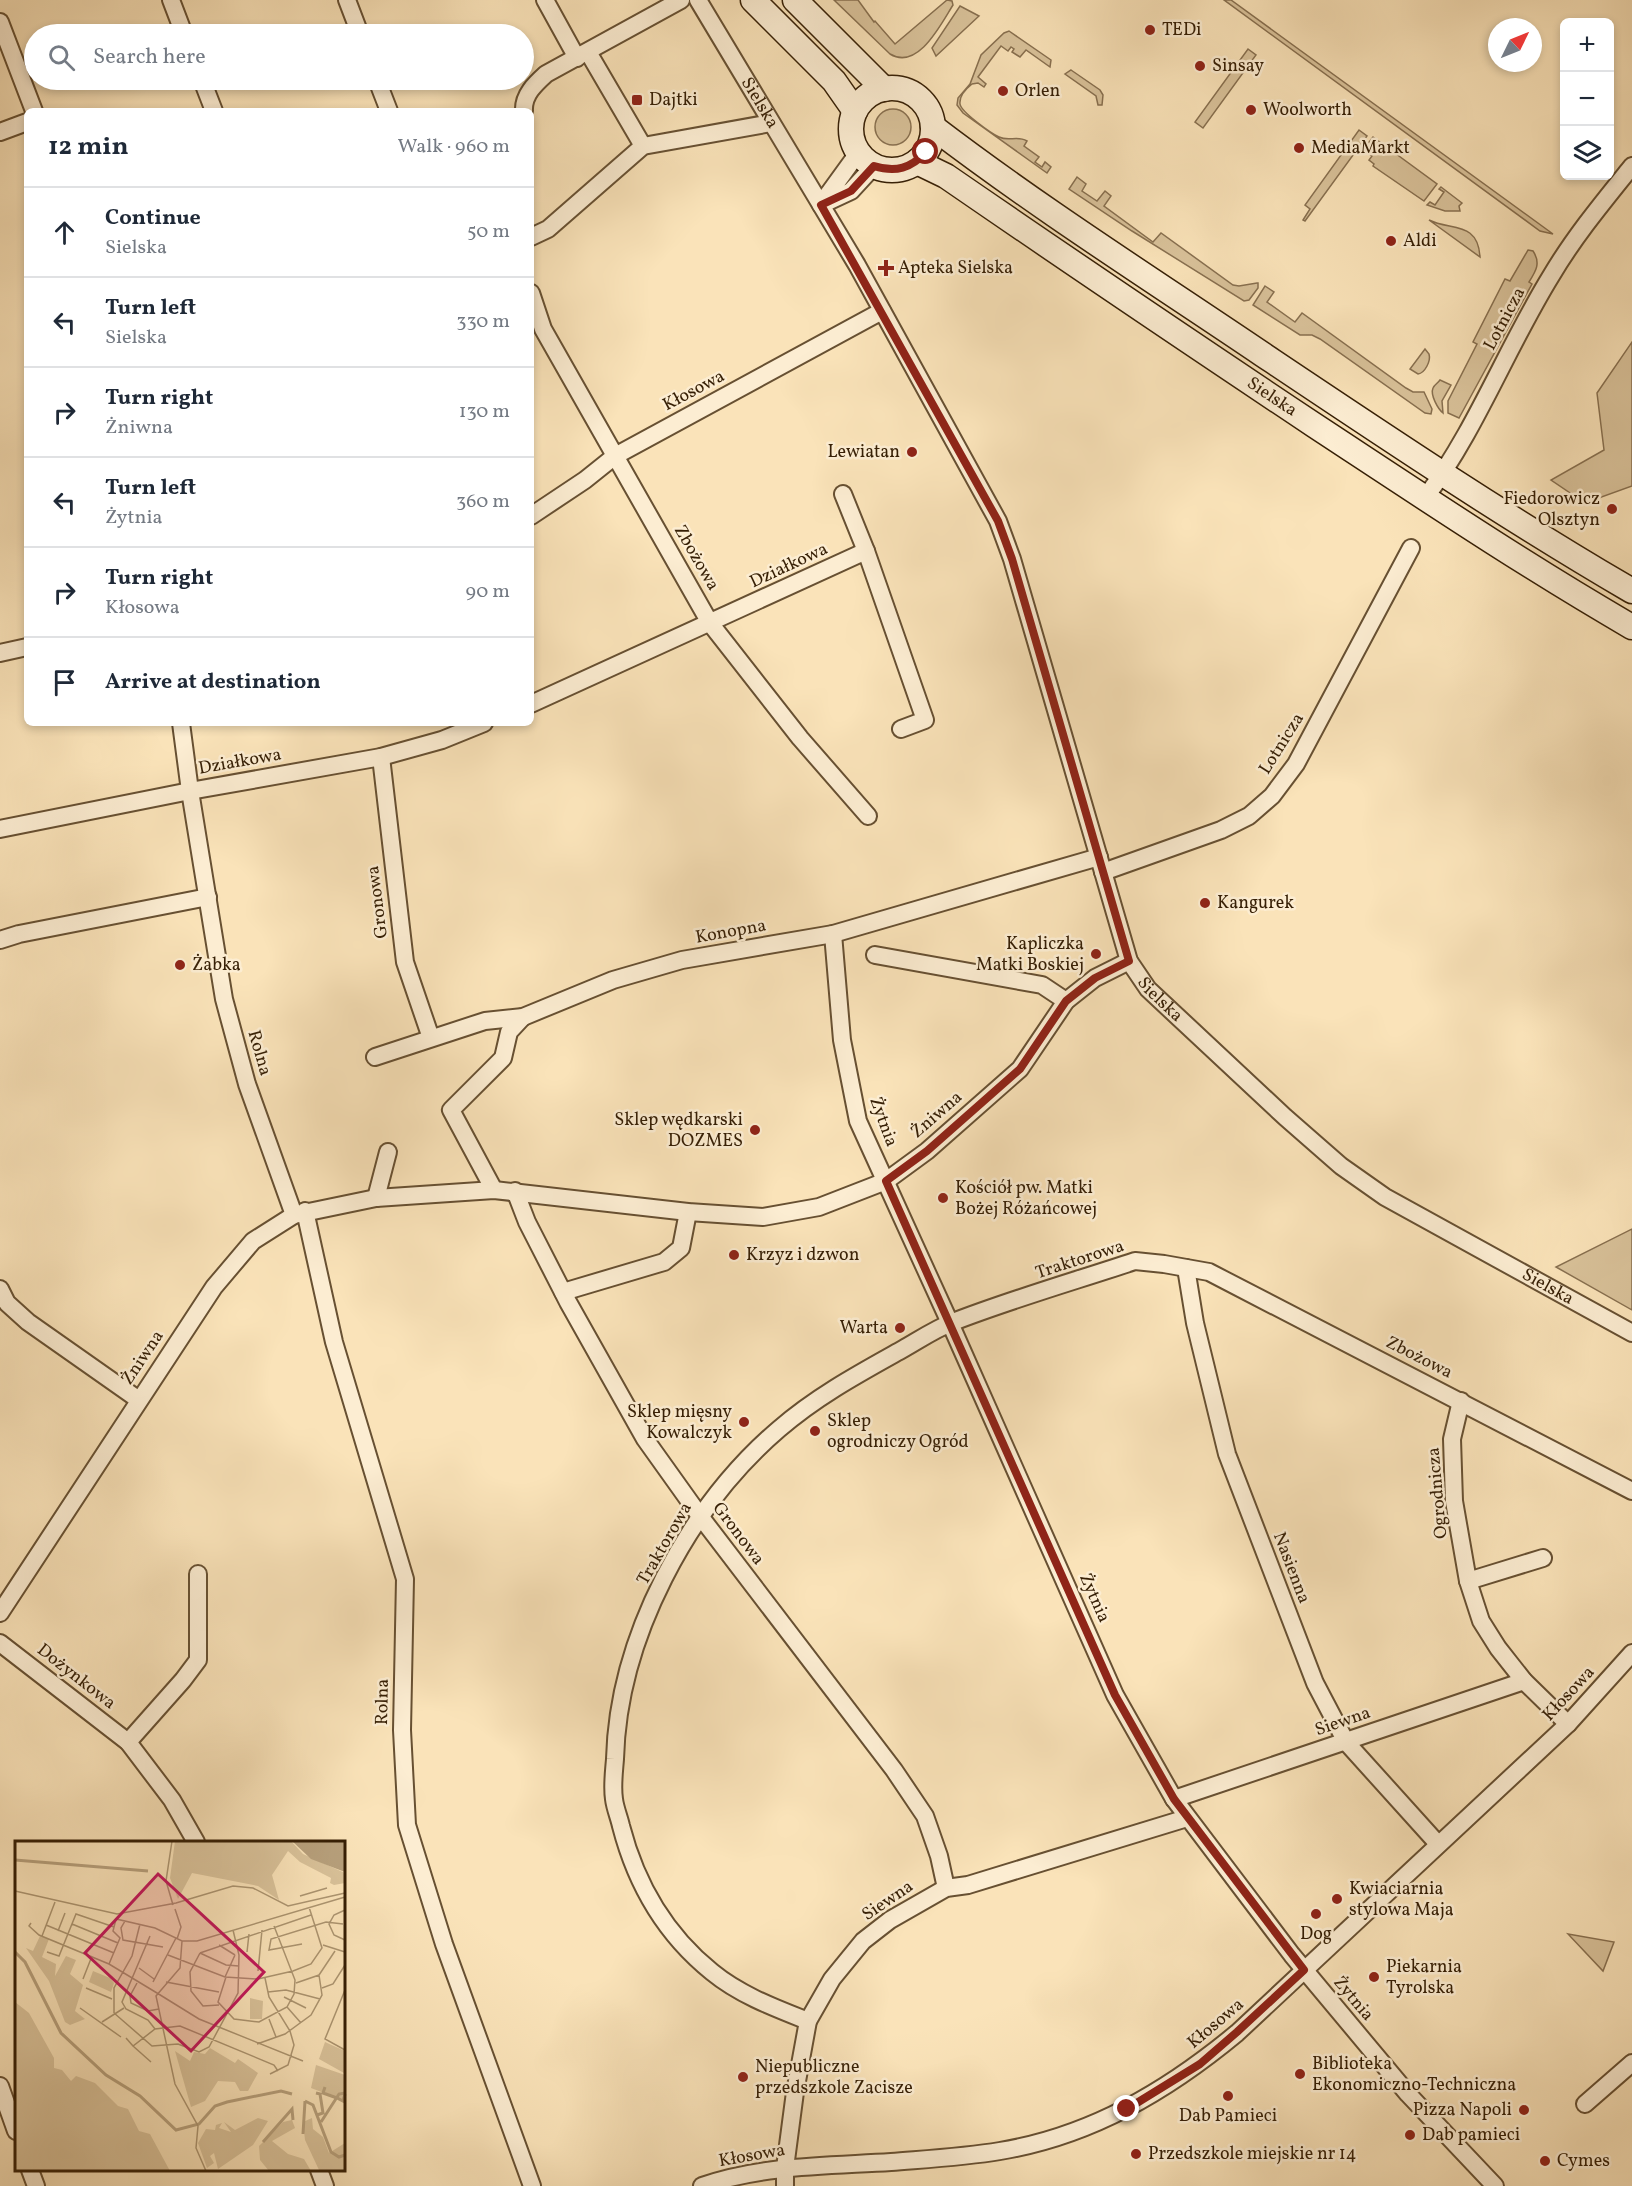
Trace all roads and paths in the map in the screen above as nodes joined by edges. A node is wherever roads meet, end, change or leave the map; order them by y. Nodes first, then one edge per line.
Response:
1 (171, 0) edge
2 (347, 0) edge
3 (545, 0) edge
4 (681, 0) edge
5 (698, 0) edge
6 (753, 0) edge
7 (795, 0) edge
8 (0, 22) edge
9 (180, 24) edge
10 (356, 24) edge
11 (583, 55) junction
12 (24, 85) edge
13 (534, 85) edge
14 (884, 89) junction
15 (26, 90) edge
16 (206, 90) edge
17 (381, 90) edge
18 (530, 90) edge
19 (33, 108) edge
20 (213, 108) edge
21 (388, 108) edge
22 (524, 108) edge
23 (855, 111) junction
24 (24, 123) edge
25 (771, 123) junction
26 (933, 128) junction
27 (0, 132) edge
28 (643, 146) junction
29 (866, 160) junction
30 (917, 162) junction
31 (1632, 166) edge
32 (821, 205) junction
33 (534, 236) edge
34 (534, 302) edge
35 (882, 311) junction
36 (615, 456) junction
37 (1443, 474) junction
38 (843, 494) dead end
39 (1425, 498) junction
40 (534, 511) edge
41 (1412, 548) dead end
42 (866, 552) junction
43 (1632, 591) edge
44 (710, 623) junction
45 (1632, 627) edge
46 (24, 648) edge
47 (0, 653) edge
48 (534, 703) edge
49 (181, 726) edge
50 (476, 726) edge
51 (901, 729) dead end
52 (381, 757) junction
53 (190, 791) junction
54 (868, 816) dead end
55 (0, 829) edge
56 (1101, 864) junction
57 (208, 897) junction
58 (833, 934) junction
59 (0, 940) edge
60 (875, 955) dead end
61 (1129, 961) junction
62 (1066, 1001) junction
63 (524, 1017) junction
64 (431, 1038) junction
65 (375, 1057) dead end
66 (388, 1152) dead end
67 (886, 1181) junction
68 (494, 1190) junction
69 (515, 1191) junction
70 (376, 1198) junction
71 (688, 1212) junction
72 (299, 1213) junction
73 (1186, 1268) junction
74 (0, 1289) edge
75 (564, 1292) junction
76 (950, 1323) junction
77 (1632, 1333) edge
78 (138, 1400) junction
79 (1461, 1401) junction
80 (1632, 1491) edge
81 (700, 1516) junction
82 (1543, 1558) dead end
83 (198, 1574) dead end
84 (1468, 1581) junction
85 (0, 1613) edge
86 (0, 1643) edge
87 (1632, 1653) edge
88 (1524, 1681) junction
89 (1568, 1724) junction
90 (128, 1742) junction
91 (1346, 1742) junction
92 (1174, 1799) junction
93 (1187, 1818) junction
94 (195, 1841) edge
95 (1438, 1844) junction
96 (946, 1888) junction
97 (1304, 1970) junction
98 (808, 2021) junction
99 (1632, 2063) edge
100 (0, 2086) edge
101 (1585, 2104) dead end
102 (15, 2128) edge
103 (785, 2168) junction
104 (31, 2171) edge
105 (320, 2171) edge
106 (36, 2186) edge
107 (325, 2186) edge
108 (532, 2186) edge
109 (702, 2186) edge
110 (785, 2186) edge
111 (1495, 2186) edge

1 - 9 street
2 - 10 street
3 - 11 street
4 - 11 street
5 - 25 street, Sielska
6 - 23 main road
7 - 14 main road
8 - 12 street
11 - 13 street
11 - 28 street
14 - 23 main road
14 - 26 main road, Sielska
15 - 19 street
16 - 20 street
17 - 21 street
18 - 22 street
23 - 29 main road
24 - 27 street
25 - 28 street
25 - 32 street, Sielska
26 - 30 main road
26 - 37 main road, Sielska
28 - 33 street
29 - 30 main road
29 - 32 street
30 - 39 main road, Sielska
31 - 37 street, Lotnicza
32 - 35 street, Sielska
34 - 36 street, Zbożowa
35 - 36 street, Kłosowa
35 - 56 street, Sielska
36 - 40 street, Kłosowa
36 - 44 street, Zbożowa
37 - 39 street, Lotnicza
37 - 43 main road, Sielska
38 - 42 street
39 - 45 main road, Sielska
41 - 56 street, Lotnicza
42 - 44 street, Działkowa
42 - 51 street
44 - 48 street, Działkowa
44 - 54 street, Zbożowa
46 - 47 street
49 - 53 street, Rolna
50 - 52 street, Działkowa
52 - 53 street, Działkowa
52 - 64 street, Gronowa
53 - 55 street, Działkowa
53 - 57 street, Rolna
56 - 58 street, Konopna
56 - 61 street, Sielska
57 - 59 street
57 - 72 street, Rolna
58 - 63 street, Konopna
58 - 67 street, Żytnia
60 - 62 street
61 - 62 street, Żniwna
61 - 77 street, Sielska
62 - 67 street, Żniwna
63 - 64 street, Konopna
63 - 68 street
64 - 65 street, Konopna
66 - 70 street
67 - 71 street, Żniwna
67 - 76 street, Żytnia
68 - 69 street, Żniwna
68 - 70 street, Żniwna
69 - 71 street, Żniwna
69 - 75 street, Gronowa
70 - 72 street, Żniwna
71 - 75 street
72 - 78 street, Żniwna
72 - 108 street, Rolna
73 - 76 street, Traktorowa
73 - 79 street, Zbożowa
73 - 91 street, Nasienna
74 - 78 street
75 - 81 street, Gronowa
76 - 81 street, Traktorowa
76 - 92 street, Żytnia
78 - 85 street, Żniwna
79 - 80 street, Zbożowa
79 - 84 street, Ogrodnicza
81 - 96 street, Gronowa
81 - 98 street, Traktorowa
82 - 84 street
83 - 90 street
84 - 88 street, Ogrodnicza
86 - 90 street, Dożynkowa
87 - 89 street, Kłosowa
88 - 89 street, Ogrodnicza
88 - 91 street, Siewna
89 - 95 street, Kłosowa
90 - 94 street, Dożynkowa
91 - 92 street, Siewna
91 - 95 street, Nasienna
92 - 93 street, Żytnia
93 - 96 street, Siewna
93 - 97 street, Żytnia
95 - 97 street, Kłosowa
96 - 98 street, Siewna
97 - 103 street, Kłosowa
97 - 111 street, Żytnia
98 - 103 street, Siewna
99 - 101 street
100 - 102 street
103 - 109 street, Kłosowa
103 - 110 street, Siewna
104 - 106 street
105 - 107 street

